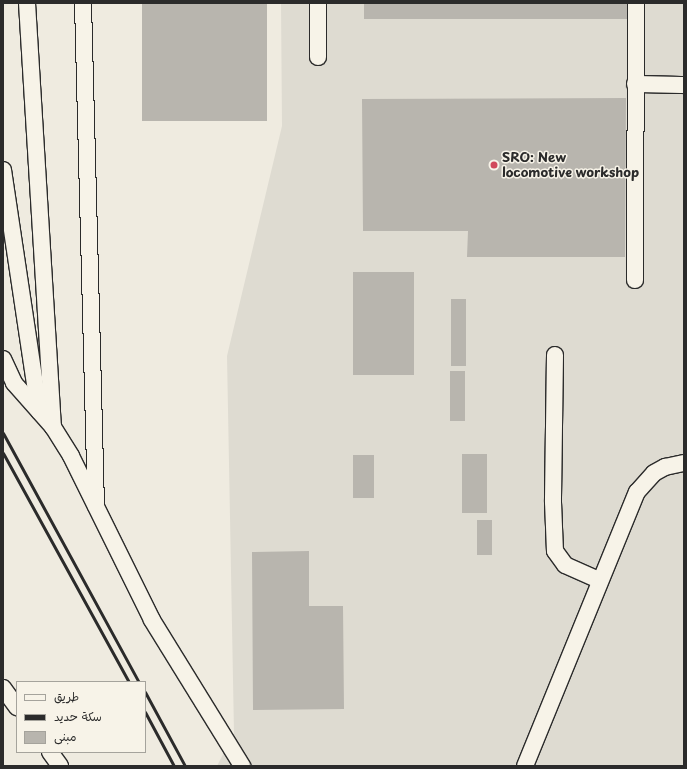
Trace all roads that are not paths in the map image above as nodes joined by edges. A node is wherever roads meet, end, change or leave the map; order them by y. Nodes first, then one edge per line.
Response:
1 (27, 3) edge
2 (83, 3) edge
3 (318, 3) edge
4 (636, 3) edge
5 (318, 57) dead end
6 (635, 84) junction
7 (684, 85) edge
8 (3, 170) edge
9 (635, 280) dead end
10 (555, 355) dead end
11 (3, 359) edge
12 (39, 411) junction
13 (54, 427) junction
14 (684, 463) edge
15 (96, 506) junction
16 (599, 580) junction
17 (3, 688) edge
18 (16, 706) edge
19 (51, 753) edge
20 (60, 766) edge
21 (242, 766) edge
22 (525, 766) edge

1 - 13 street
2 - 15 street
3 - 5 street
4 - 6 street
6 - 7 street
6 - 9 street
8 - 12 street
10 - 16 street
11 - 12 street
12 - 13 street
13 - 15 street
14 - 16 street
15 - 21 street
16 - 22 street
17 - 18 street
19 - 20 street

